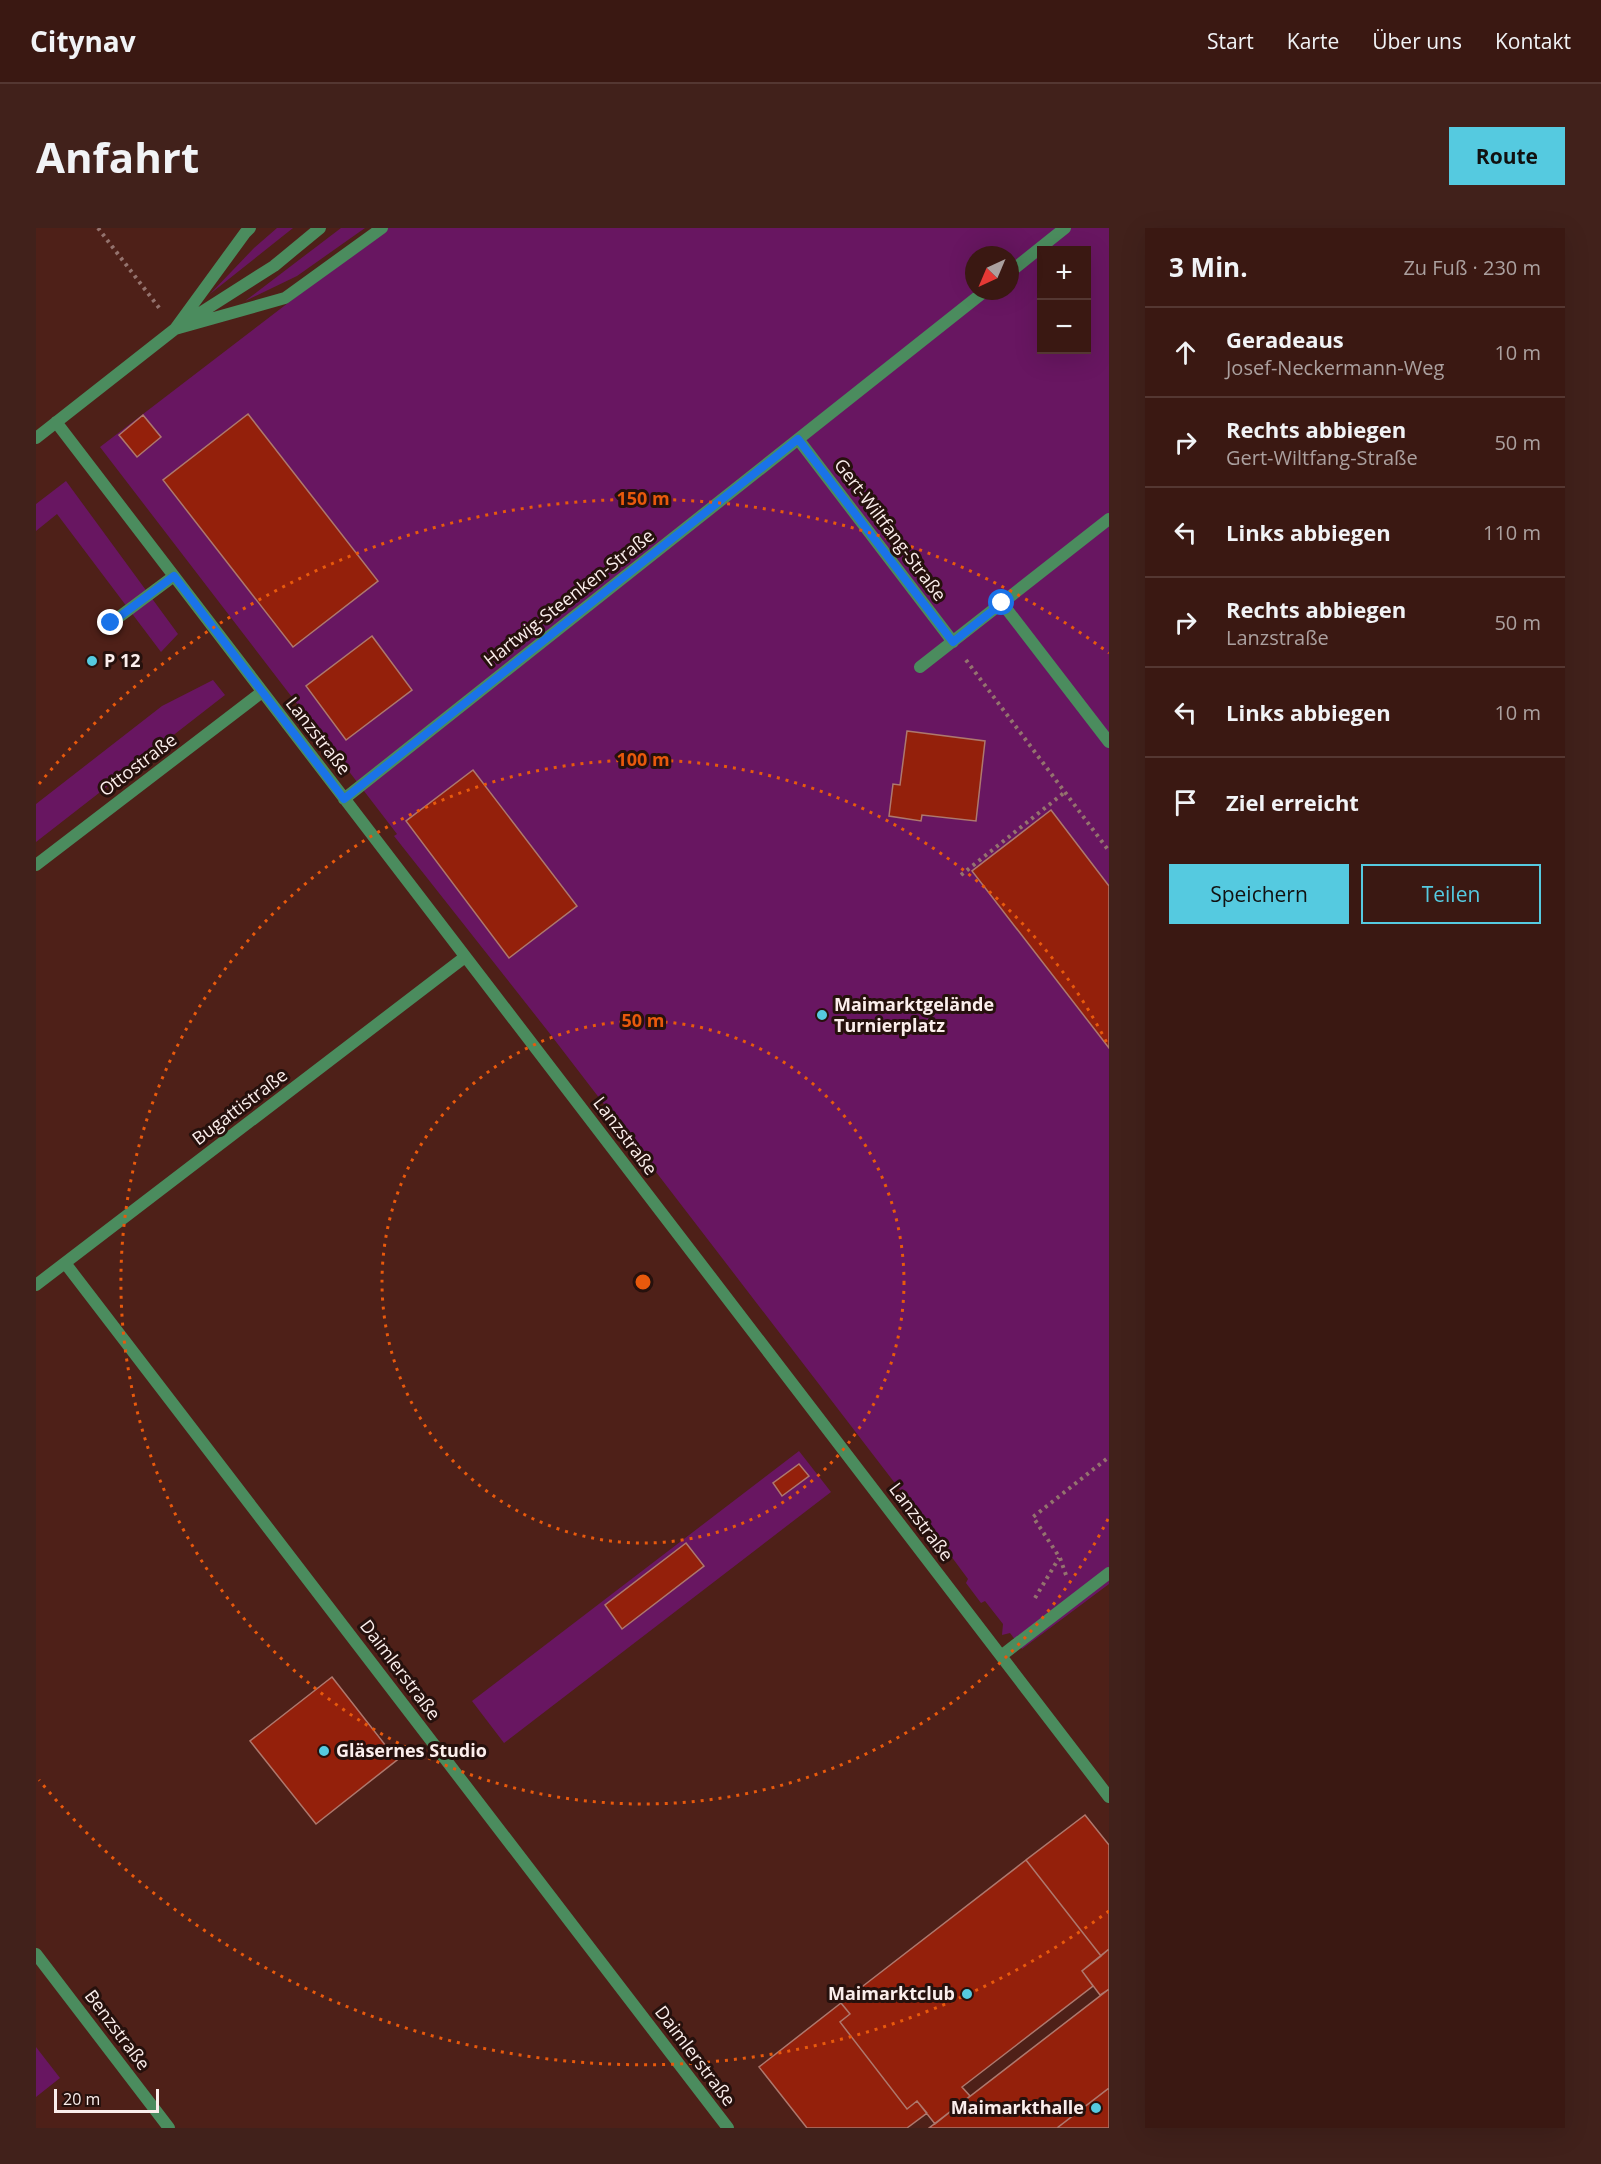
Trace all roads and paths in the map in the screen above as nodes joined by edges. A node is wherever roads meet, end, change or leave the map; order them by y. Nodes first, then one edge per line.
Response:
1 (98, 228) edge
2 (250, 228) edge
3 (320, 228) edge
4 (382, 228) edge
5 (1065, 228) edge
6 (1019, 265) edge
7 (974, 300) edge
8 (175, 329) junction
9 (56, 422) junction
10 (36, 438) edge
11 (798, 439) junction
12 (1109, 519) edge
13 (174, 576) junction
14 (1002, 603) junction
15 (111, 623) dead end
16 (953, 642) junction
17 (920, 667) dead end
18 (262, 692) junction
19 (1109, 742) edge
20 (1065, 792) junction
21 (344, 799) junction
22 (1109, 851) edge
23 (36, 866) edge
24 (961, 875) dead end
25 (465, 957) junction
26 (65, 1263) junction
27 (36, 1285) edge
28 (1109, 1457) edge
29 (1109, 1574) edge
30 (1075, 1600) junction
31 (1001, 1656) junction
32 (1109, 1797) edge
33 (36, 1954) edge
34 (169, 2128) edge
35 (728, 2128) edge

1 - 8 path
2 - 8 lane
3 - 8 lane
4 - 8 lane
5 - 6 lane
7 - 11 lane, Hartwig-Steenken-Straße
8 - 9 lane
9 - 10 lane
9 - 13 lane, Lanzstraße
11 - 16 lane, Gert-Wiltfang-Straße
11 - 21 lane, Hartwig-Steenken-Straße
12 - 14 lane
13 - 15 lane
13 - 18 lane, Lanzstraße
14 - 16 lane
14 - 19 lane
16 - 17 lane
16 - 20 path
18 - 21 lane, Lanzstraße
18 - 23 lane, Ottostraße
20 - 22 path
20 - 24 path
21 - 25 lane, Lanzstraße
25 - 26 lane, Bugattistraße
25 - 31 lane, Lanzstraße
26 - 27 lane, Bugattistraße
26 - 35 lane, Daimlerstraße
28 - 30 path
29 - 30 lane
30 - 31 lane
31 - 32 lane, Lanzstraße
33 - 34 lane, Benzstraße

